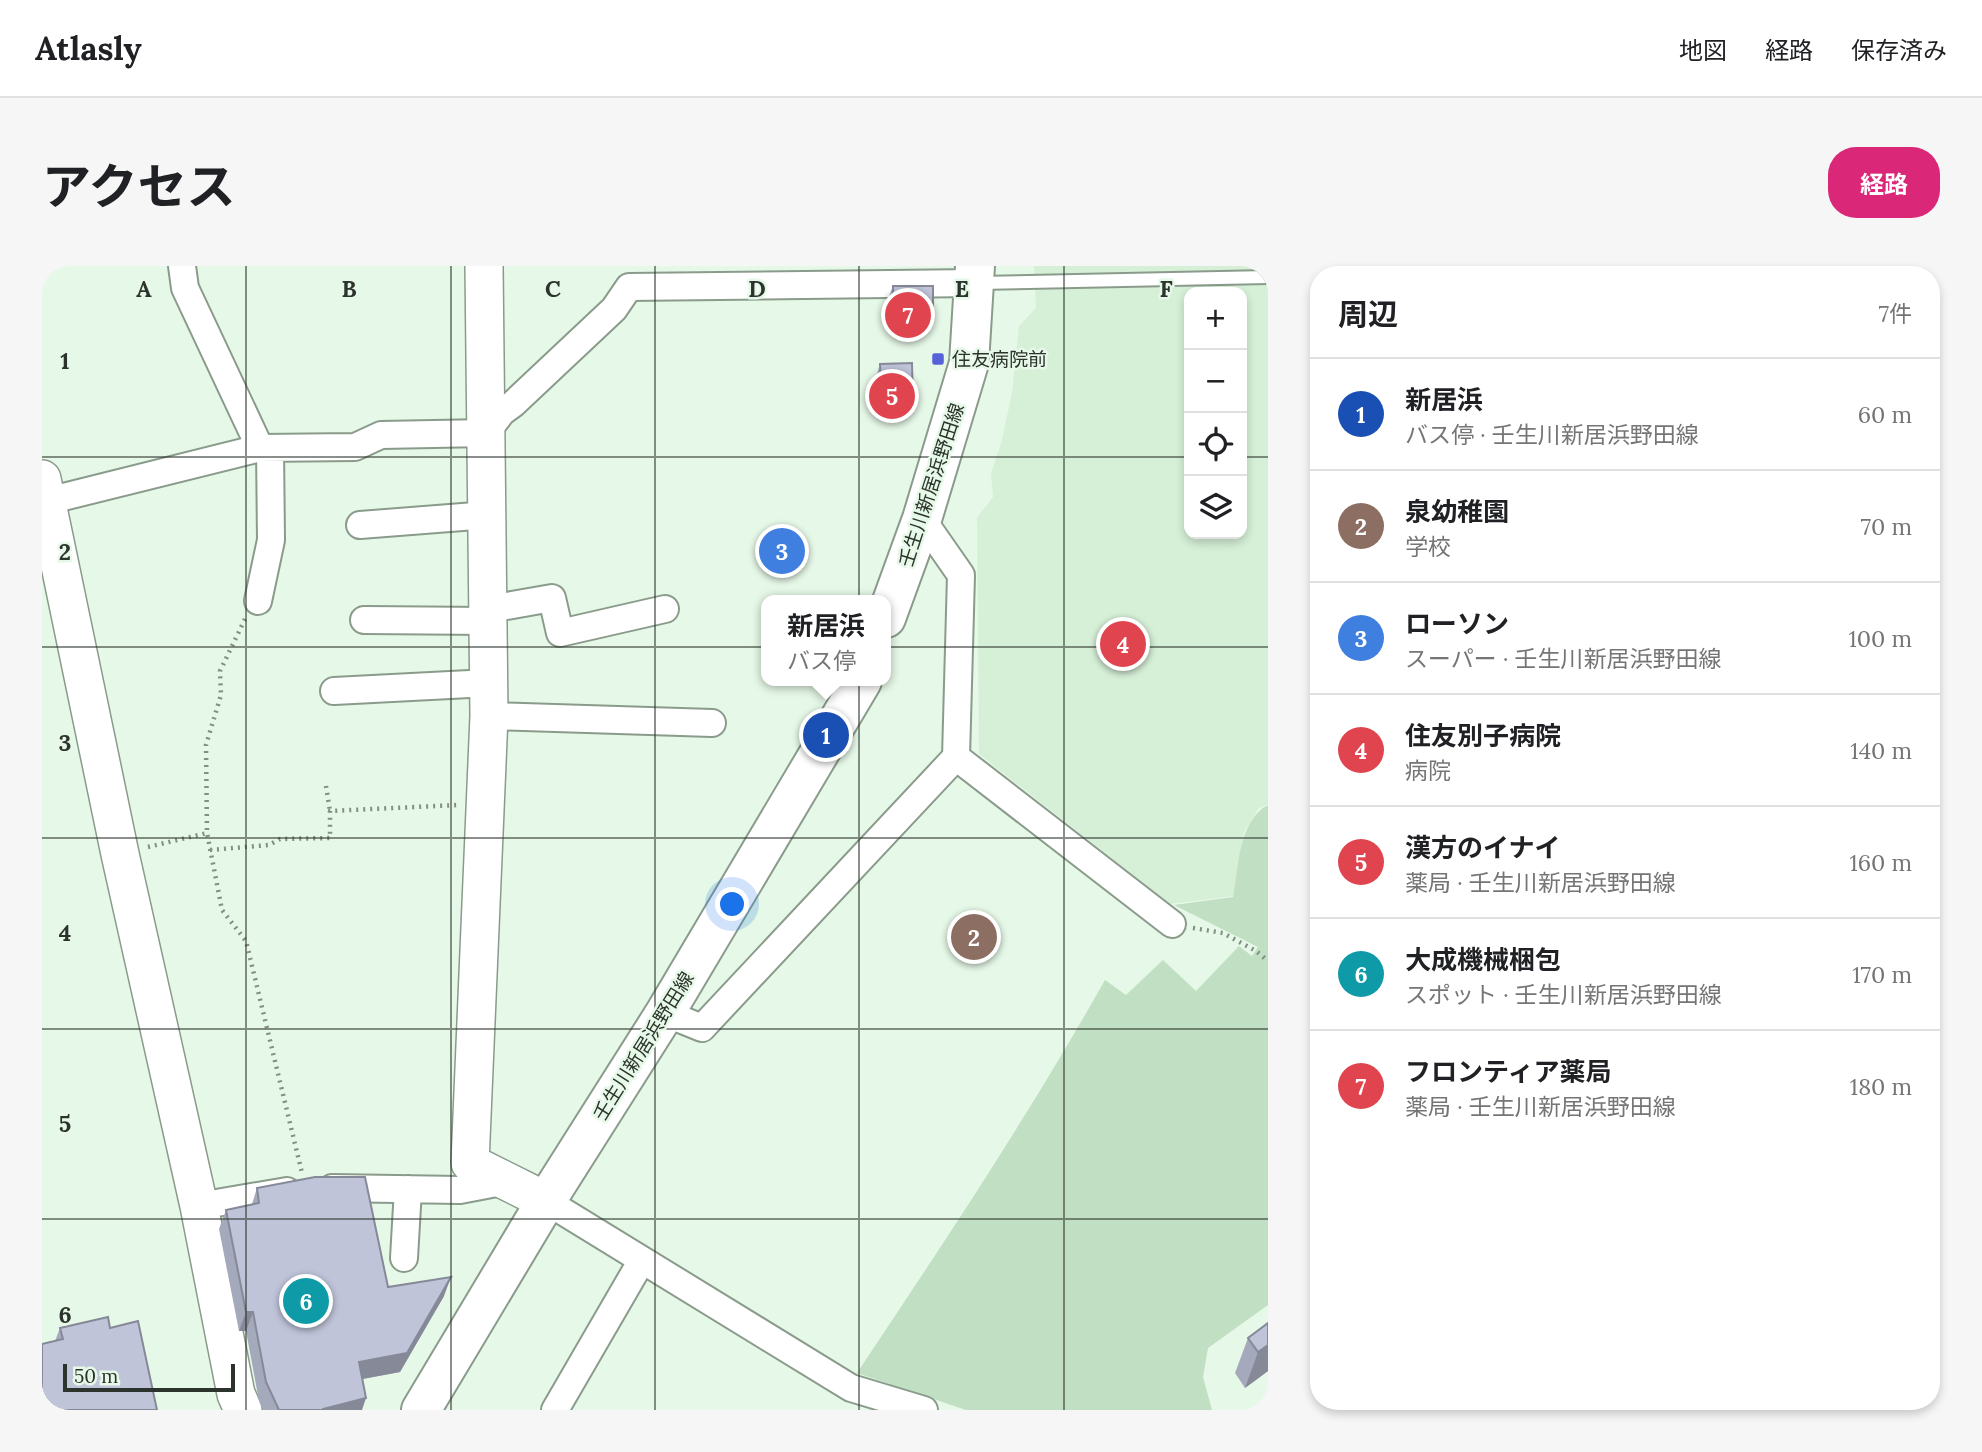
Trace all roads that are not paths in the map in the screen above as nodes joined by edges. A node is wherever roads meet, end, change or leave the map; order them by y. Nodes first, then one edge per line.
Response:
1 (182, 266) edge
2 (484, 266) edge
3 (649, 266) edge
4 (975, 275) edge
5 (1268, 277) edge
6 (629, 287) junction
7 (486, 433) junction
8 (265, 448) junction
9 (44, 490) edge
10 (488, 515) junction
11 (922, 519) junction
12 (360, 525) dead end
13 (258, 601) road end
14 (891, 604) edge
15 (665, 609) dead end
16 (489, 615) junction
17 (364, 620) dead end
18 (860, 686) edge
19 (334, 691) dead end
20 (489, 699) junction
21 (712, 723) dead end
22 (956, 757) junction
23 (1172, 924) road end
24 (664, 1013) junction
25 (507, 1181) junction
26 (408, 1189) junction
27 (546, 1201) junction
28 (199, 1206) junction
29 (404, 1258) dead end
30 (642, 1260) junction
31 (870, 1402) edge
32 (243, 1410) edge
33 (421, 1410) edge
34 (555, 1410) edge
35 (924, 1410) edge

1 - 8 street
2 - 7 street
3 - 6 street
4 - 5 lane
4 - 6 street
4 - 11 main road, 壬生川新居浜野田線
6 - 7 street
7 - 8 street
7 - 10 street
8 - 9 street
8 - 13 street
9 - 28 street
10 - 12 street
10 - 16 street
11 - 14 main road, 壬生川新居浜野田線
11 - 22 street
15 - 16 street
16 - 17 street
16 - 20 street
18 - 24 main road, 壬生川新居浜野田線
19 - 20 street
20 - 21 street
20 - 25 street
22 - 23 street
22 - 24 street
24 - 27 main road, 壬生川新居浜野田線
25 - 26 street
25 - 27 street
26 - 28 street
26 - 29 street
27 - 30 street
27 - 33 main road, 壬生川新居浜野田線
28 - 32 street
30 - 31 street
30 - 34 street
31 - 35 street

